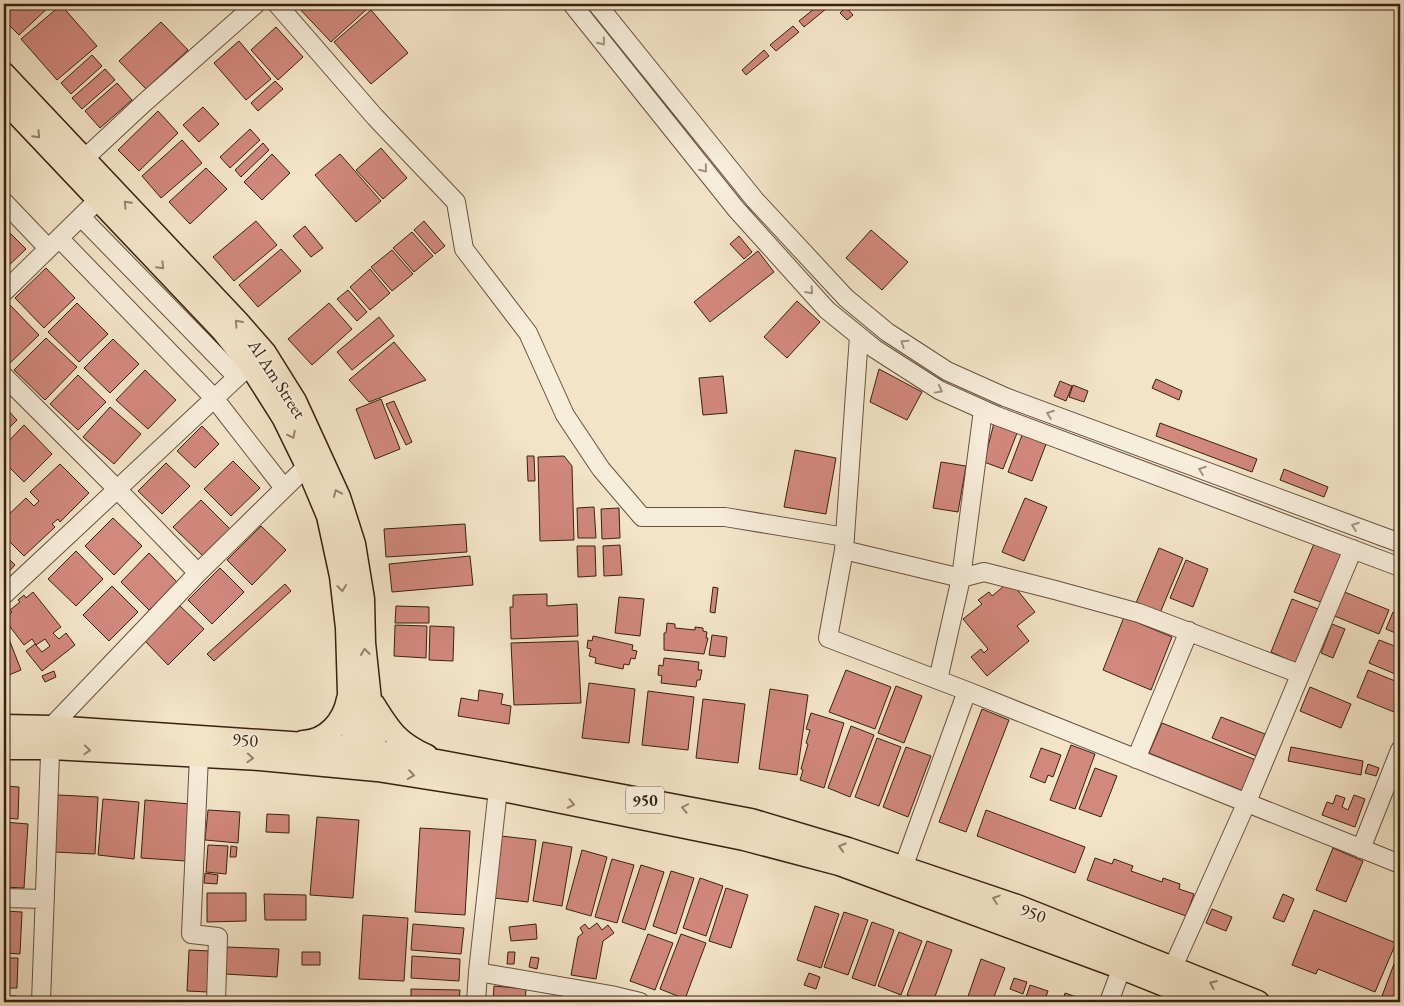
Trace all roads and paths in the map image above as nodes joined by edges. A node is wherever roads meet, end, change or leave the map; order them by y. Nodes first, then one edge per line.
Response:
1 (256, 4) edge
2 (277, 4) edge
3 (572, 4) edge
4 (597, 4) edge
5 (4, 74) edge
6 (4, 100) edge
7 (85, 158) junction
8 (98, 200) junction
9 (4, 202) edge
10 (80, 217) junction
11 (54, 243) junction
12 (4, 292) edge
13 (859, 336) junction
14 (243, 371) junction
15 (4, 376) edge
16 (214, 398) junction
17 (983, 410) junction
18 (307, 466) junction
19 (117, 488) junction
20 (284, 488) junction
21 (1400, 543) edge
22 (845, 544) junction
23 (1352, 549) junction
24 (1400, 567) edge
25 (198, 573) junction
26 (960, 578) junction
27 (4, 595) edge
28 (1189, 631) junction
29 (1300, 674) junction
30 (367, 676) junction
31 (938, 680) junction
32 (967, 691) junction
33 (349, 693) junction
34 (4, 726) edge
35 (51, 738) junction
36 (291, 743) junction
37 (4, 748) edge
38 (1400, 750) edge
39 (199, 756) junction
40 (1136, 759) junction
41 (365, 760) junction
42 (436, 761) junction
43 (498, 789) junction
44 (1246, 804) junction
45 (1362, 849) junction
46 (1400, 864) edge
47 (903, 868) junction
48 (4, 898) edge
49 (45, 899) junction
50 (1125, 959) junction
51 (1173, 967) junction
52 (478, 972) junction
53 (610, 999) edge
54 (41, 1002) edge
55 (216, 1002) edge
56 (476, 1002) edge
57 (640, 1002) edge
58 (1109, 1002) edge
59 (1207, 1002) edge
60 (1258, 1002) edge

1 - 7 street
2 - 22 street
3 -> 13 street
21 -> 4 street
5 - 7 main road, Al Am Street
6 -> 8 main road, Al Am Street
30 -> 7 main road, Al Am Street
8 - 10 street
8 -> 14 main road, Al Am Street
9 - 11 street
10 - 11 street
10 - 14 street
11 - 12 street
11 - 16 street
13 -> 17 street
13 - 22 street
14 - 16 street
14 -> 18 main road, Al Am Street
15 - 19 street
16 - 19 street
16 - 20 street
17 - 23 street
17 - 26 street
18 - 20 street
18 -> 33 main road, Al Am Street
19 - 25 street
19 - 27 street
20 - 25 street
22 - 26 street
22 - 31 street
23 - 24 street
23 - 29 street
25 - 35 street
26 - 28 street
26 - 31 street
28 - 29 street
28 - 40 street
29 - 44 street
30 - 41 main road, Al Am Street
30 - 42 main road
31 - 32 street
32 - 40 street
32 - 47 street
33 - 36 main road
33 - 41 main road, Al Am Street
34 - 35 main road, 950 / 950
35 - 36 main road, 950 / 950
35 - 37 main road, 950
35 -> 39 main road, 950
35 - 49 street
36 - 41 main road, 950 / 950
38 - 45 street
39 -> 41 main road, 950
39 - 55 street
40 - 44 street
41 - 42 main road, 950 / 950
41 -> 43 main road, 950
47 -> 42 main road, 950 / 950
43 -> 50 main road, 950
43 - 52 street
44 - 45 street
44 - 51 street
45 - 46 street
50 -> 47 main road, 950 / 950
48 - 49 street
49 - 54 street
50 - 51 main road, 950 / 950
50 - 58 street
50 - 59 main road, 950
60 -> 51 main road, 950 / 950
52 - 53 street
52 - 56 street
53 - 57 street

